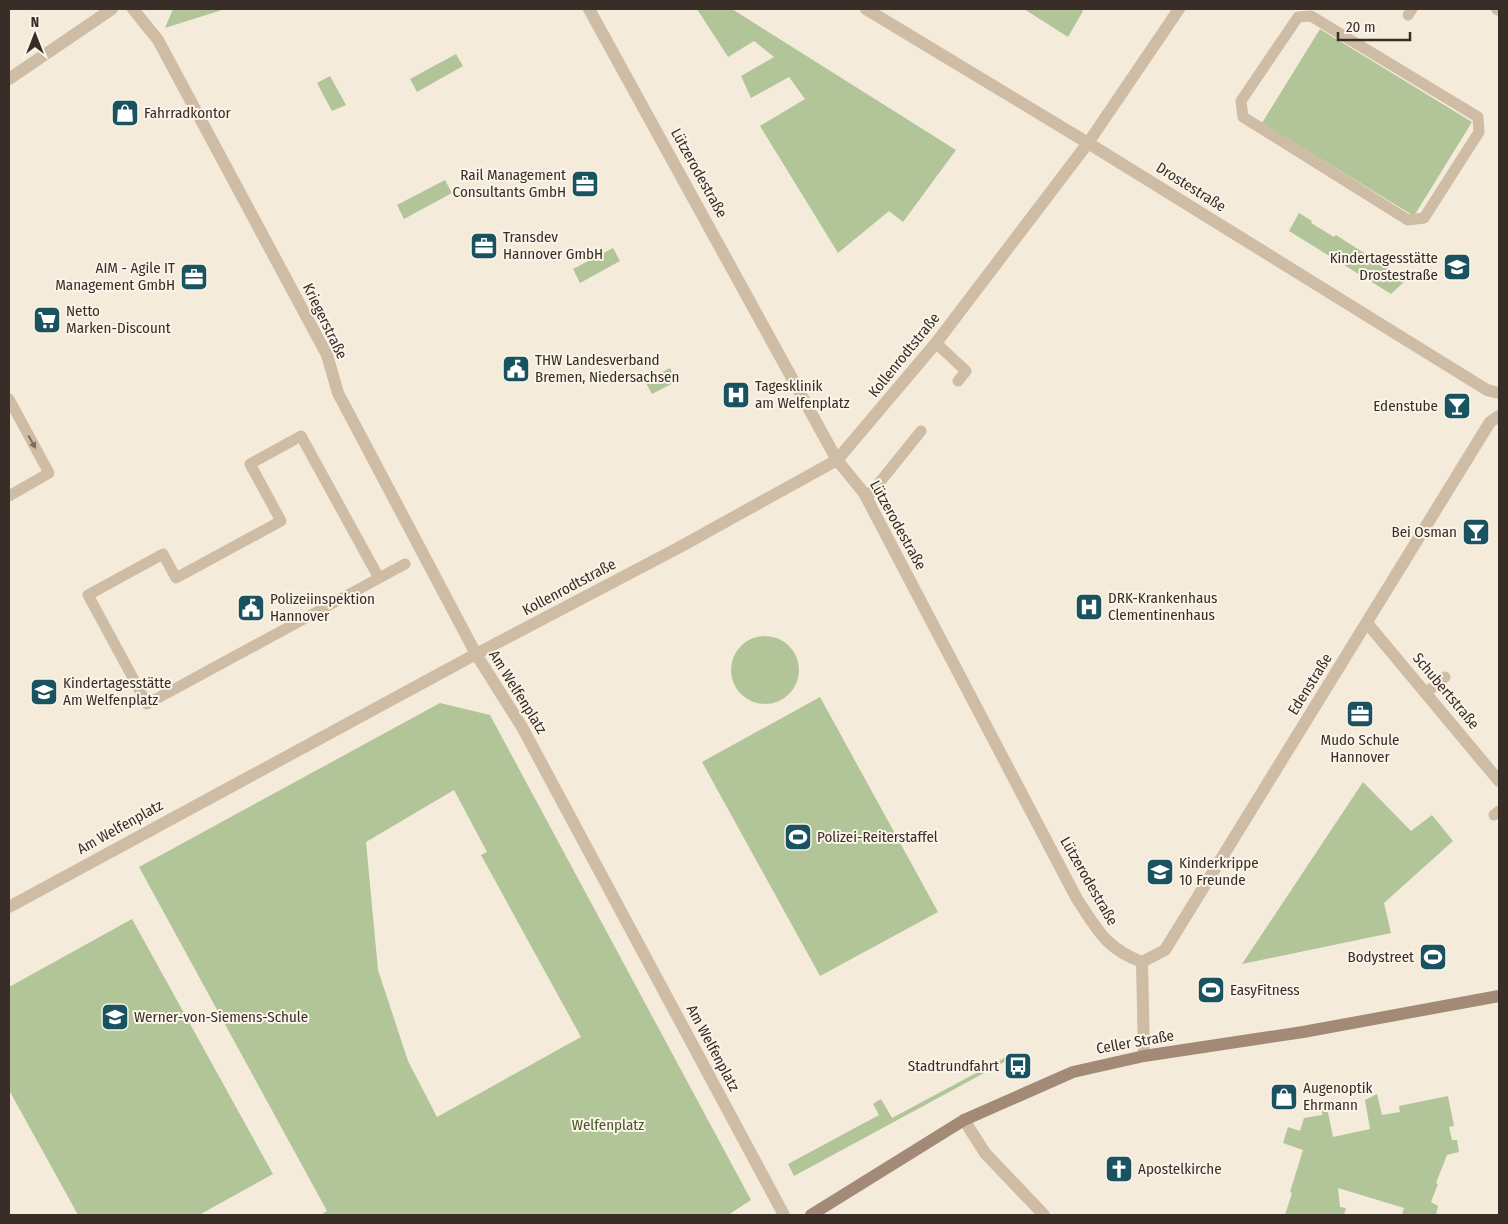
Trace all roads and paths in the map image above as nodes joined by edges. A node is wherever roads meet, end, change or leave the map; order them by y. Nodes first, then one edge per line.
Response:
1 (112, 9) edge
2 (133, 9) edge
3 (590, 9) edge
4 (866, 9) edge
5 (1179, 9) edge
6 (1311, 16) joint
7 (9, 79) edge
8 (1088, 143) junction
9 (936, 343) junction
10 (958, 381) dead end
11 (1499, 393) edge
12 (9, 399) edge
13 (1499, 416) edge
14 (921, 431) dead end
15 (837, 460) junction
16 (9, 496) edge
17 (867, 498) junction
18 (405, 564) dead end
19 (379, 578) junction
20 (1367, 623) junction
21 (476, 654) junction
22 (1444, 677) dead end
23 (1426, 693) junction
24 (1499, 781) edge
25 (9, 907) edge
26 (1142, 962) junction
27 (1499, 996) edge
28 (1144, 1056) junction
29 (964, 1120) junction
30 (784, 1215) edge
31 (811, 1215) edge
32 (1044, 1215) edge

1 - 7 street
2 - 21 street, Kriegerstraße
3 - 15 street, Lützerodestraße
4 - 8 street, Drostestraße
5 - 8 street, Kollenrodtstraße
6 - 6 lane
8 - 9 street, Kollenrodtstraße
8 - 11 street, Drostestraße
9 - 10 lane
9 - 15 street, Kollenrodtstraße
12 -> 16 lane
13 - 20 street, Edenstraße
14 - 17 lane
15 - 17 street, Lützerodestraße
15 - 21 street, Kollenrodtstraße
17 - 26 street, Lützerodestraße
18 - 19 lane
19 - 19 lane
20 - 23 street, Schubertstraße
20 - 26 street, Edenstraße
21 - 25 street, Am Welfenplatz
21 - 30 street, Am Welfenplatz
22 - 23 lane
23 - 24 street, Schubertstraße
26 - 28 street
27 - 28 street, Celler Straße
28 - 29 street, Celler Straße
29 - 31 street, Celler Straße
29 - 32 street

